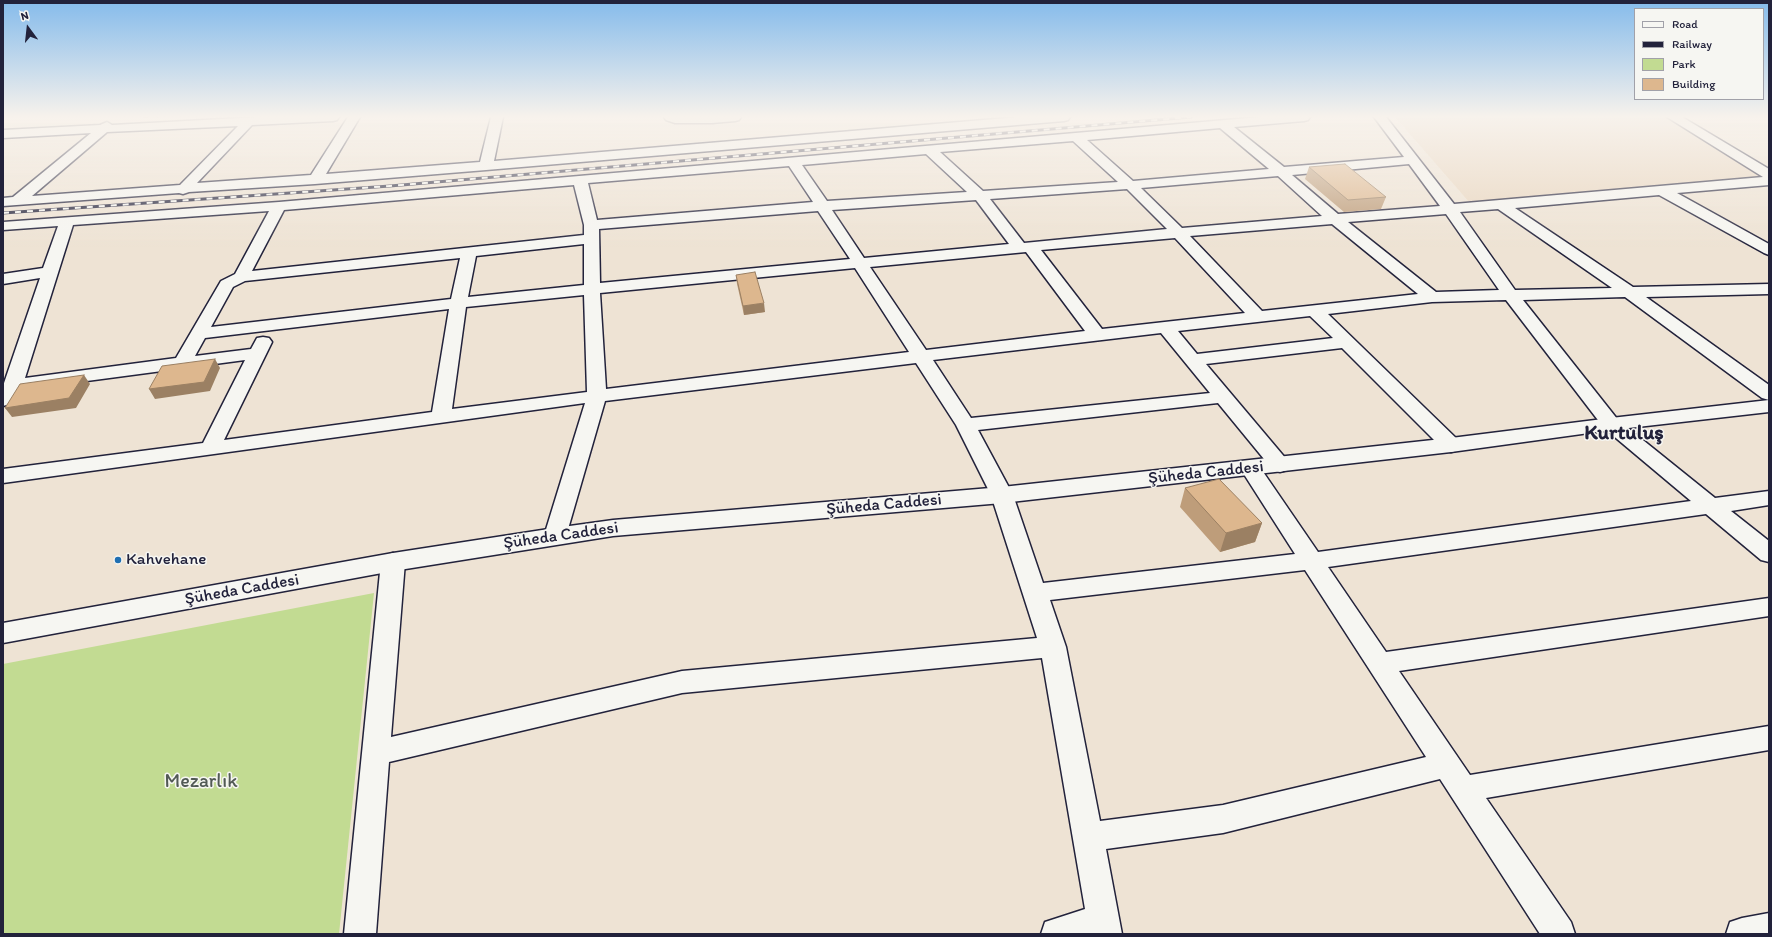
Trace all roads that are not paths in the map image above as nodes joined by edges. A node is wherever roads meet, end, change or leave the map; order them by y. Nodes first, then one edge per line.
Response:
1 (1413, 160) edge
2 (65, 161) edge
3 (211, 161) edge
4 (327, 161) edge
5 (487, 161) edge
6 (549, 161) edge
7 (793, 161) junction
8 (796, 161) edge
9 (942, 161) edge
10 (1103, 161) edge
11 (1267, 161) edge
12 (1405, 161) edge
13 (1745, 161) edge
14 (486, 166) junction
15 (1281, 172) junction
16 (1769, 175) edge
17 (315, 180) junction
18 (580, 180) junction
19 (1769, 181) edge
20 (1130, 185) junction
21 (183, 190) junction
22 (1662, 191) junction
23 (980, 196) junction
24 (16, 201) junction
25 (3, 202) edge
26 (1502, 205) junction
27 (279, 206) junction
28 (823, 206) junction
29 (1451, 210) junction
30 (1336, 220) junction
31 (67, 221) junction
32 (3, 226) edge
33 (591, 232) junction
34 (1178, 233) junction
35 (1025, 248) junction
36 (1769, 250) edge
37 (469, 253) junction
38 (862, 264) junction
39 (50, 272) junction
40 (241, 277) junction
41 (3, 279) edge
42 (592, 289) junction
43 (1769, 289) edge
44 (1630, 293) junction
45 (1432, 296) junction
46 (1511, 296) junction
47 (458, 303) junction
48 (1314, 310) junction
49 (1258, 317) junction
50 (271, 326) junction
51 (1165, 327) junction
52 (198, 334) junction
53 (1097, 335) junction
54 (1346, 342) junction
55 (258, 353) junction
56 (920, 356) junction
57 (1193, 360) junction
58 (182, 363) junction
59 (12, 365) edge
60 (13, 384) junction
61 (1769, 394) edge
62 (597, 396) junction
63 (1224, 397) junction
64 (3, 400) edge
65 (1769, 406) edge
66 (441, 417) junction
67 (1611, 424) junction
68 (966, 425) junction
69 (1451, 445) junction
70 (210, 448) junction
71 (1280, 465) junction
72 (1250, 468) junction
73 (3, 476) edge
74 (1002, 495) junction
75 (1769, 498) edge
76 (1711, 506) junction
77 (555, 536) junction
78 (1769, 554) edge
79 (1311, 560) junction
80 (393, 562) junction
81 (1035, 593) junction
82 (1769, 607) edge
83 (3, 633) edge
84 (1053, 647) junction
85 (1379, 663) junction
86 (1769, 738) edge
87 (377, 753) junction
88 (1447, 765) junction
89 (1463, 790) junction
90 (1088, 838) junction
91 (1105, 927) edge
92 (1769, 929) edge
93 (360, 934) edge
94 (1057, 934) edge
95 (1558, 934) edge
96 (1742, 934) edge

1 - 29 street
2 - 24 street
3 - 21 street
4 - 17 street
5 - 14 street
6 - 14 street
7 - 8 street
7 - 18 street
7 - 28 street
9 - 23 street
10 - 20 street
11 - 15 street
12 - 15 street
13 - 16 street
14 - 17 street
15 - 20 street
15 - 30 street
17 - 21 street
18 - 27 street
18 - 33 street
19 - 22 street
20 - 23 street
20 - 34 street
21 - 24 street
22 - 26 street
22 - 36 street
23 - 28 street
23 - 35 street
24 - 25 street
26 - 29 street
26 - 44 street
27 - 31 street
27 - 40 street
28 - 33 street
28 - 38 street
29 - 30 street
29 - 46 street
30 - 34 street
30 - 45 street
31 - 32 street
31 - 39 street
33 - 37 street
33 - 42 street
34 - 35 street
34 - 49 street
35 - 38 street
35 - 53 street
37 - 40 street
37 - 47 street
38 - 42 street
38 - 56 street
39 - 41 street
39 - 59 street
40 - 52 street
42 - 47 street
42 - 62 street
43 - 44 street
44 - 46 street
44 - 61 street
45 - 46 street
45 - 48 street
46 - 67 street
47 - 50 street
47 - 66 street
48 - 49 street
48 - 54 street
49 - 51 street
50 - 52 street
50 - 55 street
51 - 53 street
51 - 57 street
52 - 58 street
53 - 56 street
54 - 57 street
54 - 69 street
55 - 58 street
55 - 70 street
56 - 62 street
56 - 68 street
57 - 63 street
58 - 60 street
59 - 60 street
60 - 64 street
62 - 66 street
62 - 77 street
63 - 68 street
63 - 71 street
65 - 67 main road, Şüheda Caddesi
66 - 70 street
67 - 69 main road, Şüheda Caddesi
67 - 76 street
68 - 74 street
69 - 71 main road, Şüheda Caddesi
70 - 73 street
71 - 72 main road, Şüheda Caddesi
72 - 74 main road, Şüheda Caddesi
72 - 79 street
74 - 77 main road, Şüheda Caddesi
74 - 81 street
75 - 76 street
76 - 78 street
76 - 79 street
77 - 80 main road, Şüheda Caddesi
79 - 81 street
79 - 85 street
80 - 83 main road, Şüheda Caddesi
80 - 87 street
81 - 84 street
82 - 85 street
84 - 87 street
84 - 90 street
85 - 88 street
86 - 89 street
87 - 93 street
88 - 89 street
88 - 90 street
89 - 95 street
90 - 91 street
91 - 94 street
92 - 96 street

